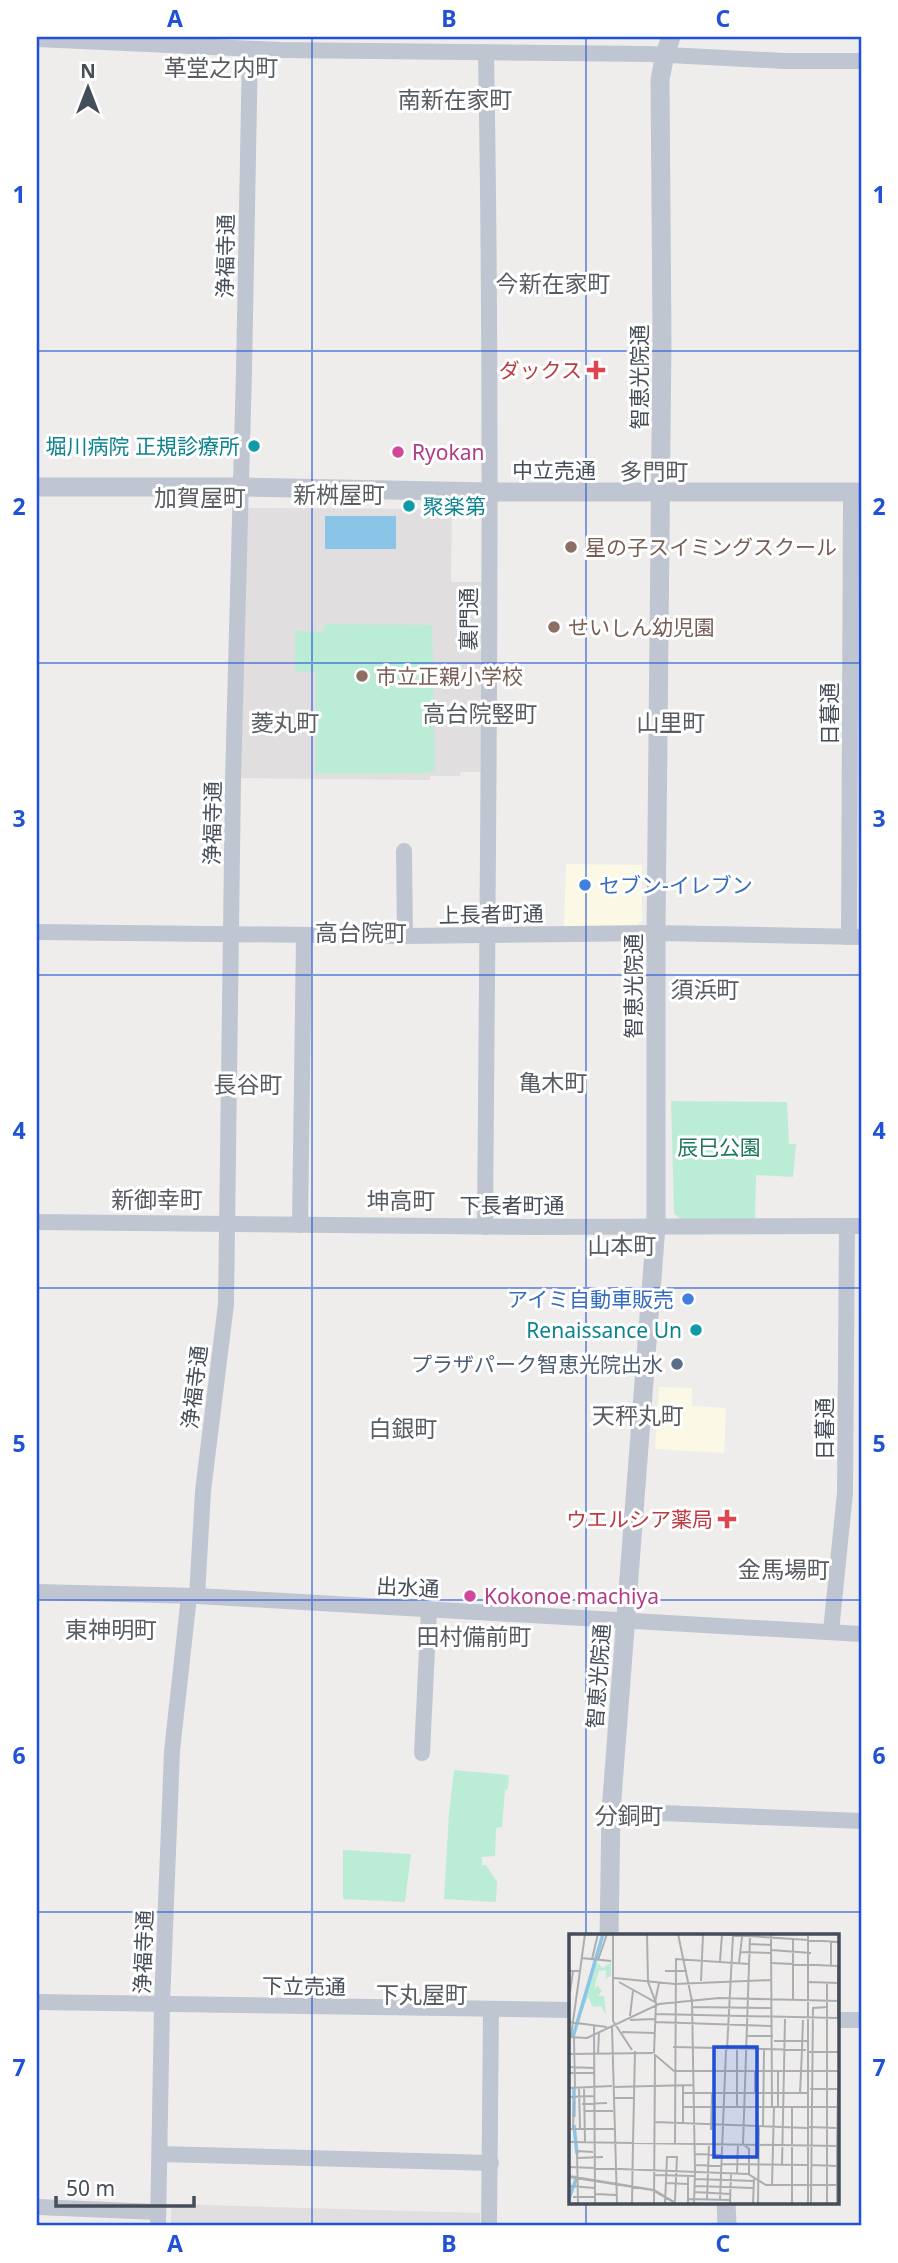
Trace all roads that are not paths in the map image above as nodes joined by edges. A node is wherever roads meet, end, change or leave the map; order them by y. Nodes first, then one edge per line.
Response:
1 (37, 39) edge
2 (281, 43) edge
3 (668, 46) edge
4 (250, 49) junction
5 (486, 52) junction
6 (861, 61) edge
7 (37, 487) edge
8 (240, 487) junction
9 (489, 492) junction
10 (661, 492) junction
11 (856, 492) edge
12 (404, 851) dead end
13 (37, 932) edge
14 (656, 933) junction
15 (232, 934) junction
16 (304, 935) junction
17 (487, 935) junction
18 (405, 936) junction
19 (855, 937) edge
20 (37, 1222) edge
21 (227, 1224) junction
22 (300, 1224) junction
23 (656, 1226) junction
24 (854, 1226) edge
25 (485, 1227) junction
26 (37, 1592) edge
27 (193, 1596) junction
28 (429, 1609) junction
29 (625, 1620) junction
30 (831, 1631) junction
31 (861, 1634) edge
32 (422, 1753) dead end
33 (611, 1811) junction
34 (861, 1821) edge
35 (609, 1934) edge
36 (37, 2001) edge
37 (162, 2004) junction
38 (491, 2010) junction
39 (569, 2011) edge
40 (838, 2020) edge
41 (861, 2021) edge
42 (160, 2154) junction
43 (491, 2163) junction
44 (726, 2204) edge
45 (37, 2207) edge
46 (158, 2219) edge
47 (489, 2226) edge
48 (727, 2226) edge

1 - 4 street
2 - 4 street
2 - 5 street
3 - 5 street
3 - 6 street
3 - 10 street, 智恵光院通
4 - 8 street, 浄福寺通
5 - 9 street, 裏門通
7 - 8 street, 中立売通
8 - 9 street, 中立売通
8 - 15 street, 浄福寺通
9 - 10 street, 中立売通
9 - 17 street, 裏門通
10 - 11 street, 中立売通
10 - 14 street, 智恵光院通
11 - 19 street, 日暮通
12 - 18 street
13 - 15 street, 上長者町通
14 - 17 street, 上長者町通
14 - 19 street, 上長者町通
14 - 23 street, 智恵光院通
15 - 16 street, 上長者町通
15 - 21 street, 浄福寺通
16 - 18 street, 上長者町通
16 - 22 street
17 - 18 street, 上長者町通
17 - 25 street, 裏門通
20 - 21 street, 下長者町通
21 - 22 street, 下長者町通
21 - 27 street, 浄福寺通
22 - 25 street, 下長者町通
23 - 24 street, 下長者町通
23 - 25 street, 下長者町通
23 - 29 street, 智恵光院通
24 - 30 street, 日暮通
26 - 27 street, 出水通
27 - 28 street, 出水通
27 - 37 street, 浄福寺通
28 - 29 street, 出水通
28 - 32 street
29 - 30 street, 出水通
29 - 33 street, 智恵光院通
30 - 31 street, 出水通
33 - 34 street
33 - 35 street, 智恵光院通
36 - 37 street, 下立売通
37 - 38 street, 下立売通
37 - 42 street, 浄福寺通
38 - 39 street, 下立売通
38 - 43 street
40 - 41 street
42 - 43 street
42 - 46 street, 浄福寺通
43 - 47 street
44 - 48 street
45 - 46 street

